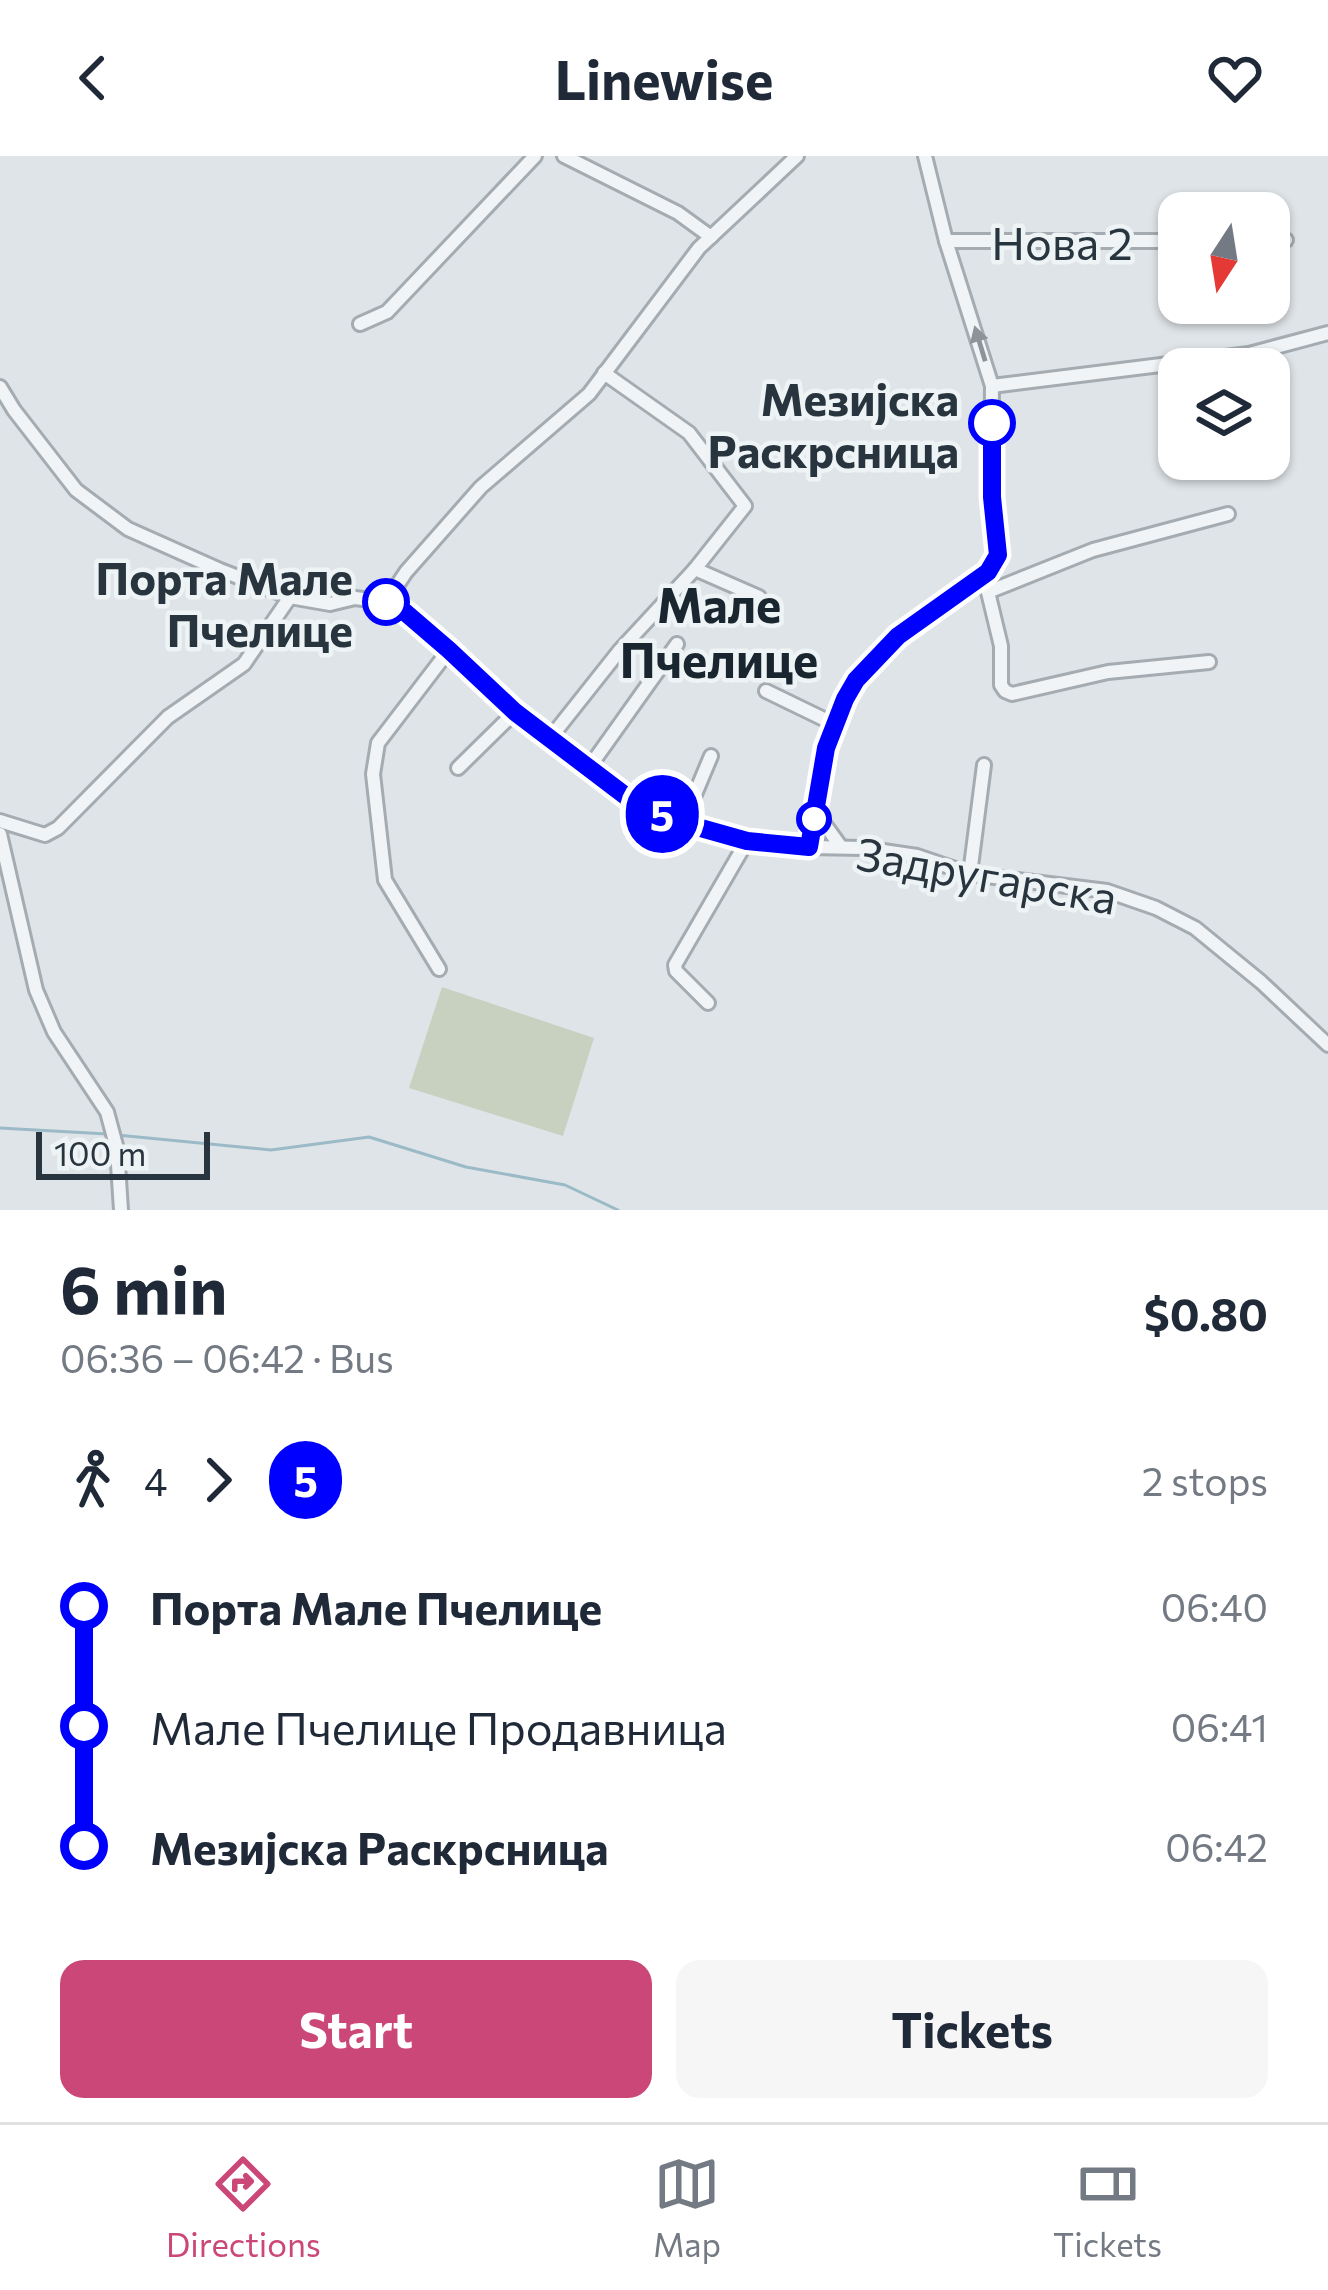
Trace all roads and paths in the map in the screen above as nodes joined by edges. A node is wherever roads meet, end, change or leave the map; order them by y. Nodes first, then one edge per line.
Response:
1 (535, 156) edge
2 (564, 156) edge
3 (797, 156) edge
4 (928, 158) edge
5 (711, 237) junction
6 (946, 241) junction
7 (1158, 242) edge
8 (360, 324) dead end
9 (1328, 333) edge
10 (604, 373) junction
11 (992, 386) junction
12 (0, 387) edge
13 (7, 410) edge
14 (1228, 514) dead end
15 (695, 568) junction
16 (988, 572) junction
17 (988, 592) junction
18 (290, 597) junction
19 (759, 597) dead end
20 (386, 602) junction
21 (677, 644) dead end
22 (449, 650) junction
23 (1208, 662) dead end
24 (766, 691) dead end
25 (515, 712) junction
26 (834, 724) junction
27 (551, 737) junction
28 (711, 756) dead end
29 (984, 765) dead end
30 (458, 768) dead end
31 (588, 769) junction
32 (815, 811) junction
33 (0, 821) edge
34 (683, 823) junction
35 (0, 834) edge
36 (747, 841) junction
37 (809, 847) junction
38 (841, 848) junction
39 (970, 874) junction
40 (439, 969) dead end
41 (708, 1003) dead end
42 (1328, 1045) edge
43 (122, 1210) edge

1 - 8 street
2 - 5 street
3 - 5 street
4 - 6 street
5 - 10 street
6 - 7 street, Нова 2
11 -> 6 street
9 - 11 street
10 - 15 street
10 - 20 street
11 - 16 street
12 - 13 street
13 - 18 street
14 - 17 street
15 - 19 street
15 - 27 street
16 - 17 street
16 - 26 street
17 - 23 street
18 - 20 street
18 - 33 street
20 - 22 street, Задругарска
21 - 31 street
22 - 25 street, Задругарска
22 - 40 street
24 - 26 street
25 - 27 street, Задругарска
25 - 30 street
26 - 32 street
27 - 31 street, Задругарска
28 - 34 street
29 - 39 street
31 - 34 street, Задругарска
32 - 37 street
32 - 38 street
34 - 36 street, Задругарска
35 - 43 street
36 - 37 street, Задругарска
36 - 41 street
37 - 38 street, Задругарска
38 - 39 street, Задругарска
39 - 42 street, Задругарска

